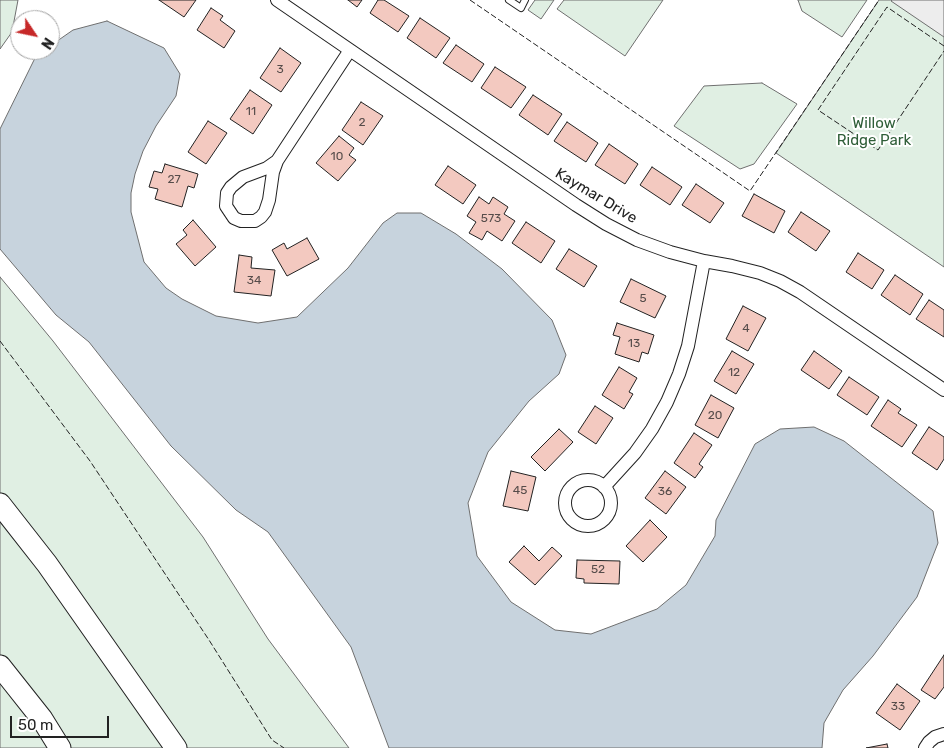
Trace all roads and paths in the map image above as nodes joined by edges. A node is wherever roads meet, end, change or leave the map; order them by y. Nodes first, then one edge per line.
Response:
1 (277, 0) edge
2 (509, 0) edge
3 (525, 0) edge
4 (350, 50) junction
5 (277, 162) junction
6 (704, 261) junction
7 (944, 390) edge
8 (604, 487) dead end
9 (0, 504) edge
10 (0, 666) edge
11 (944, 734) edge
12 (60, 748) edge
13 (176, 748) edge
14 (925, 748) edge

1 - 4 street, Kaymar Drive
2 - 3 lane
4 - 5 street
4 - 6 street, Kaymar Drive
5 - 5 street
6 - 7 street, Kaymar Drive
6 - 8 street
9 - 13 highway
10 - 12 highway
11 - 14 street

